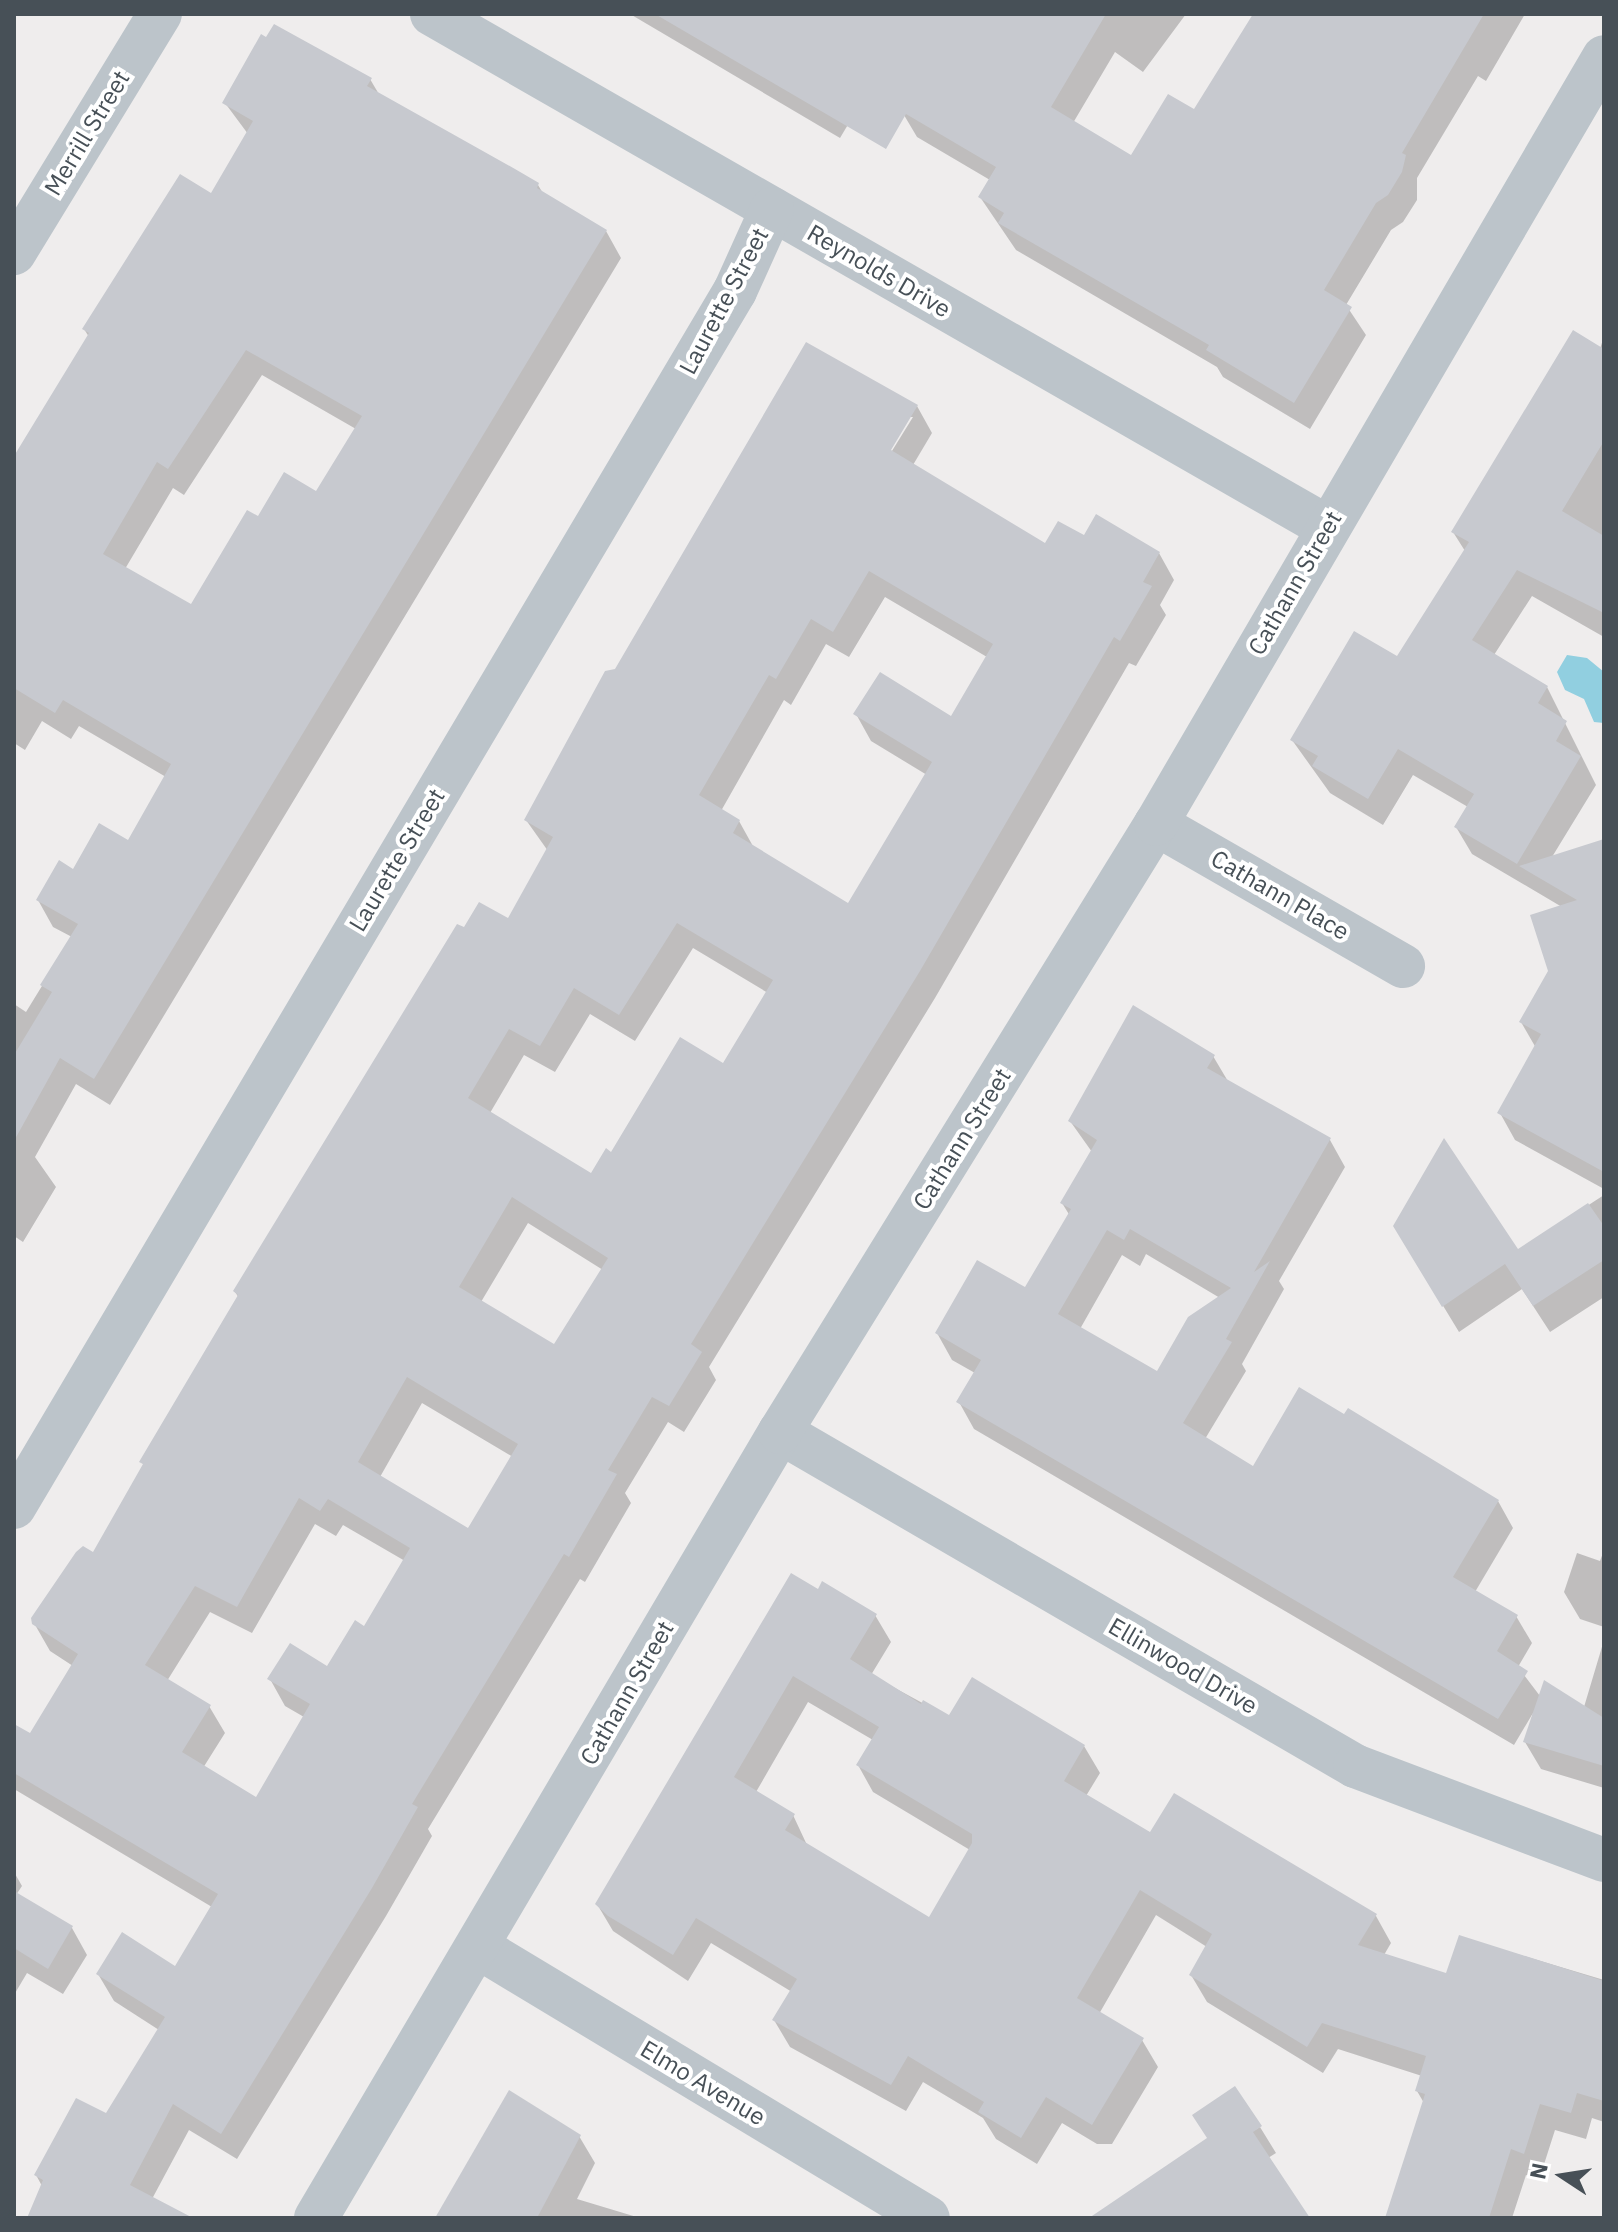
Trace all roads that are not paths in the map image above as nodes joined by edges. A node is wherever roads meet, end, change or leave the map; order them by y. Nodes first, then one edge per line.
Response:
1 (160, 14) edge
2 (432, 14) edge
3 (1604, 57) edge
4 (772, 209) junction
5 (14, 253) edge
6 (1327, 527) junction
7 (1156, 824) junction
8 (1403, 966) dead end
9 (780, 1432) junction
10 (14, 1507) edge
11 (1604, 1860) edge
12 (478, 1947) junction
13 (316, 2218) edge
14 (928, 2218) edge

1 - 5 street, Merrill Street
2 - 4 street, Reynolds Drive
3 - 6 street, Cathann Street
4 - 6 street, Reynolds Drive
4 - 10 street, Laurette Street
6 - 7 street, Cathann Street
7 - 8 street, Cathann Place
7 - 9 street, Cathann Street
9 - 11 street, Ellinwood Drive
9 - 12 street, Cathann Street
12 - 13 street, Cathann Street
12 - 14 street, Elmo Avenue

